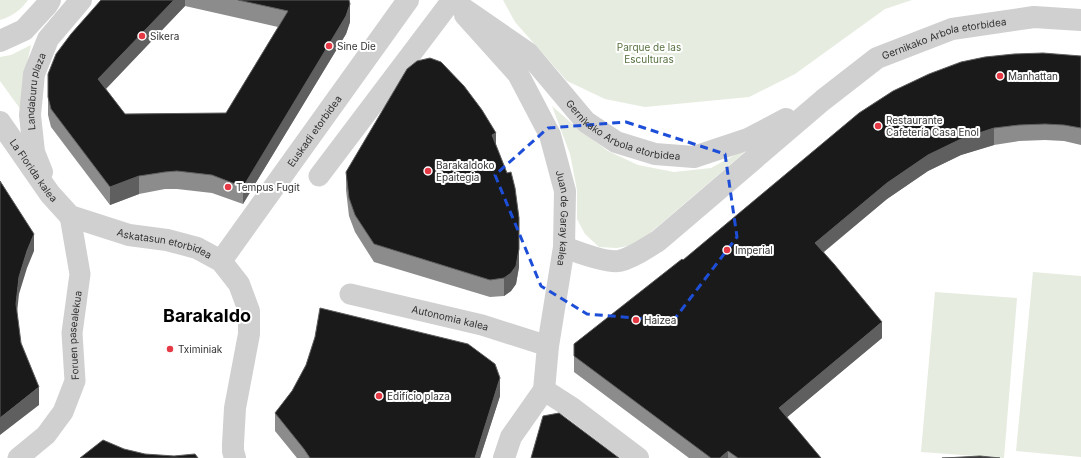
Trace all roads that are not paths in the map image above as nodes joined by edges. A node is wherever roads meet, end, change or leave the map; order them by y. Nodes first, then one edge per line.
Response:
1 (81, 0) edge
2 (408, 0) edge
3 (452, 0) edge
4 (51, 2) edge
5 (1081, 20) edge
6 (0, 41) edge
7 (823, 100) junction
8 (0, 122) edge
9 (319, 176) dead end
10 (50, 194) junction
11 (70, 216) junction
12 (564, 247) junction
13 (221, 261) junction
14 (350, 294) dead end
15 (548, 346) junction
16 (544, 390) junction
17 (18, 458) edge
18 (235, 458) edge
19 (504, 458) edge
20 (638, 458) edge

1 - 10 street, Landaburu plaza
2 - 13 street, Euskadi etorbidea
3 - 7 street, Gernikako Arbola etorbidea
3 - 9 street
3 - 12 street, Juan de Garay kalea
4 - 6 street
5 - 7 street, Gernikako Arbola etorbidea
7 - 12 street, Gernikako Arbola etorbidea
8 - 10 street, La Florida kalea
10 - 11 street, La Florida kalea
11 - 13 street, Askatasun etorbidea
11 - 17 street, Foruen pasealekua
12 - 15 street, Juan de Garay kalea
13 - 18 street, Askatasun etorbidea
14 - 15 street, Autonomia kalea
15 - 16 street, Juan de Garay kalea
16 - 19 street, Juan de Garay kalea
16 - 20 street

